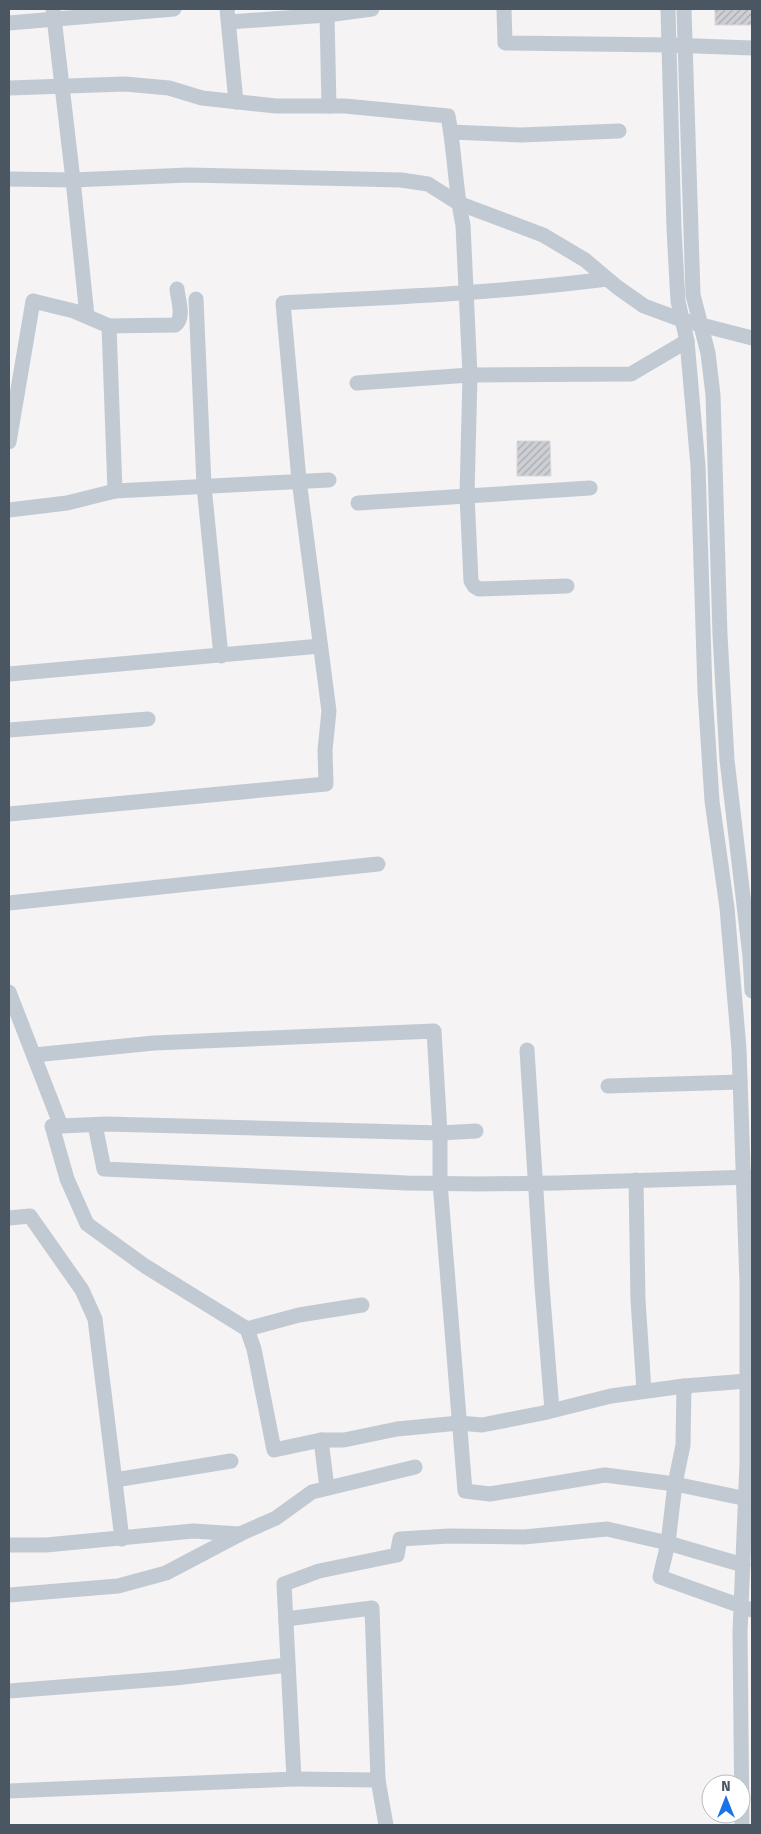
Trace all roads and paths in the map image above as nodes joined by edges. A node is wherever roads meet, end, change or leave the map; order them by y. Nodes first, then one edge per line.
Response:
1 (174, 9) edge
2 (372, 9) edge
3 (504, 9) edge
4 (668, 9) edge
5 (684, 9) edge
6 (54, 14) edge
7 (327, 14) junction
8 (228, 15) edge
9 (9, 23) edge
10 (669, 45) junction
11 (686, 46) junction
12 (752, 48) edge
13 (62, 87) junction
14 (9, 88) edge
15 (236, 102) junction
16 (329, 106) junction
17 (619, 131) dead end
18 (451, 132) junction
19 (9, 180) edge
20 (73, 180) junction
21 (458, 203) junction
22 (607, 279) junction
23 (177, 289) dead end
24 (466, 292) junction
25 (196, 299) dead end
26 (87, 316) junction
27 (682, 320) junction
28 (700, 323) junction
29 (109, 326) junction
30 (752, 338) edge
31 (688, 341) junction
32 (470, 375) junction
33 (357, 383) dead end
34 (9, 442) edge
35 (299, 480) junction
36 (329, 480) dead end
37 (204, 486) junction
38 (590, 488) dead end
39 (115, 491) junction
40 (466, 495) junction
41 (358, 503) dead end
42 (9, 510) edge
43 (567, 586) dead end
44 (320, 646) junction
45 (221, 656) junction
46 (9, 674) edge
47 (724, 713) junction
48 (707, 715) junction
49 (148, 719) dead end
50 (9, 730) edge
51 (9, 814) edge
52 (378, 864) dead end
53 (9, 903) edge
54 (752, 991) edge
55 (9, 992) edge
56 (528, 1050) dead end
57 (34, 1055) junction
58 (740, 1082) junction
59 (608, 1086) dead end
60 (95, 1125) junction
61 (61, 1126) junction
62 (476, 1131) dead end
63 (440, 1133) junction
64 (748, 1177) edge
65 (636, 1180) junction
66 (440, 1183) junction
67 (536, 1183) junction
68 (9, 1218) edge
69 (362, 1305) dead end
70 (247, 1329) junction
71 (747, 1381) junction
72 (684, 1386) junction
73 (644, 1391) junction
74 (552, 1410) junction
75 (458, 1423) junction
76 (321, 1440) junction
77 (231, 1461) dead end
78 (416, 1467) dead end
79 (115, 1480) junction
80 (675, 1484) junction
81 (327, 1488) junction
82 (749, 1499) edge
83 (240, 1534) junction
84 (122, 1539) junction
85 (668, 1544) junction
86 (9, 1545) edge
87 (743, 1565) junction
88 (9, 1595) edge
89 (747, 1608) edge
90 (286, 1619) junction
91 (288, 1665) junction
92 (9, 1692) edge
93 (294, 1779) junction
94 (378, 1780) junction
95 (9, 1791) edge
96 (386, 1825) edge
97 (742, 1825) edge

1 - 6 street
2 - 7 street
3 - 10 street
4 - 10 street
5 - 11 street
6 - 9 street
6 - 13 street
7 - 8 street
7 - 16 street
8 - 15 street
10 - 11 street
10 - 27 street
11 - 12 street
11 - 28 street
13 - 14 street
13 - 15 street
13 - 20 street
15 - 16 street
16 - 18 street
17 - 18 street
18 - 21 street
19 - 20 street
20 - 21 street
20 - 26 street
21 - 22 street
21 - 24 street
22 - 24 street
22 - 27 street
23 - 29 street
24 - 32 street
24 - 35 street
25 - 37 street
26 - 29 street
26 - 34 street
27 - 28 street
27 - 31 street
28 - 30 street
28 - 47 street
29 - 39 street
31 - 32 street
31 - 48 street
32 - 33 street
32 - 40 street
35 - 36 street
35 - 37 street
35 - 44 street
37 - 39 street
37 - 45 street
38 - 40 street
39 - 42 street
40 - 41 street
40 - 43 street
44 - 45 street
44 - 51 street
45 - 46 street
47 - 48 street
47 - 54 street
48 - 58 street
49 - 50 street
52 - 53 street
55 - 57 street
56 - 67 street
57 - 61 street
57 - 63 street
58 - 59 street
58 - 64 street
60 - 61 street
60 - 63 street
60 - 66 street
61 - 70 street
62 - 63 street
63 - 66 street
64 - 65 street
64 - 71 street
65 - 67 street
65 - 73 street
66 - 67 street
66 - 75 street
67 - 74 street
68 - 79 street
69 - 70 street
70 - 76 street
71 - 72 street
71 - 82 street
72 - 73 street
72 - 80 street
73 - 74 street
74 - 75 street
75 - 76 street
75 - 80 street
76 - 81 street
77 - 79 street
78 - 81 street
79 - 84 street
80 - 82 street
80 - 85 street
81 - 83 street
82 - 87 street
83 - 84 street
83 - 88 street
84 - 86 street
85 - 87 street
85 - 89 street
85 - 90 street
87 - 89 street
89 - 97 street
90 - 91 street
90 - 94 street
91 - 92 street
91 - 93 street
93 - 94 street
93 - 95 street
94 - 96 street

